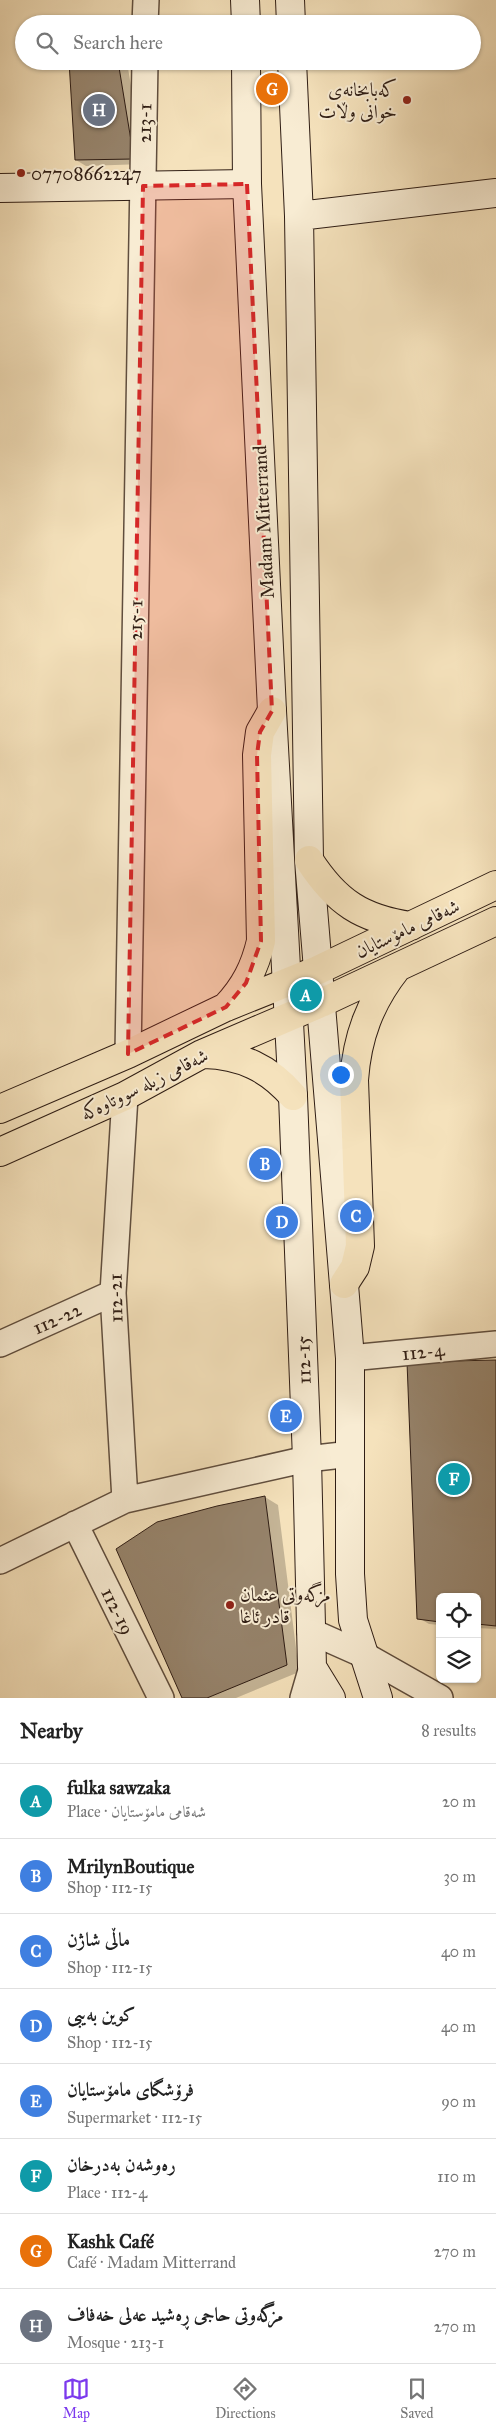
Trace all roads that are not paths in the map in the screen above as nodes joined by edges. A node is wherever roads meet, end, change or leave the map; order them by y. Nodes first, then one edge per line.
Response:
1 (146, 0) edge
2 (245, 0) edge
3 (290, 0) edge
4 (145, 15) edge
5 (246, 15) edge
6 (291, 15) edge
7 (145, 70) edge
8 (246, 70) edge
9 (292, 70) edge
10 (247, 184) junction
11 (143, 186) junction
12 (0, 188) edge
13 (496, 193) edge
14 (298, 216) junction
15 (272, 712) junction
16 (309, 860) junction
17 (496, 885) edge
18 (496, 921) edge
19 (411, 926) junction
20 (397, 968) junction
21 (318, 970) junction
22 (286, 984) junction
23 (321, 1003) junction
24 (226, 1007) junction
25 (288, 1017) junction
26 (128, 1054) junction
27 (202, 1054) junction
28 (125, 1096) junction
29 (293, 1096) junction
30 (0, 1109) edge
31 (0, 1152) edge
32 (344, 1284) junction
33 (113, 1292) junction
34 (0, 1344) edge
35 (496, 1344) edge
36 (350, 1358) junction
37 (351, 1454) junction
38 (307, 1458) junction
39 (125, 1500) junction
40 (75, 1524) junction
41 (0, 1560) edge
42 (310, 1631) junction
43 (364, 1655) junction
44 (312, 1667) junction
45 (161, 1698) edge
46 (303, 1698) edge
47 (331, 1698) edge
48 (378, 1698) edge
49 (440, 1698) edge

1 - 4 street
2 - 5 main road
3 - 6 main road
7 - 11 street, 213-1
8 - 10 main road, Madam Mitterrand
9 - 14 main road, Madam Mitterrand
10 - 11 main road
10 - 15 main road, Madam Mitterrand
11 - 12 main road
11 - 26 street, 215-1
13 - 14 main road
14 - 16 main road, Madam Mitterrand
15 - 22 main road, Madam Mitterrand
15 - 24 main road
16 - 19 main road
16 - 21 main road, Madam Mitterrand
17 - 19 main road, شەقامی مامۆستایان
18 - 20 main road, شەقامی مامۆستایان
19 - 21 main road, شەقامی مامۆستایان
20 - 23 main road, شەقامی مامۆستایان
20 - 32 main road
21 - 22 main road, شەقامی مامۆستایان
21 - 23 main road, Madam Mitterrand
22 - 24 main road, شەقامی زیلە سووتاوەکە
22 - 25 main road, Madam Mitterrand
23 - 25 main road, شەقامی مامۆستایان
23 - 32 main road, Madam Mitterrand
24 - 26 main road, شەقامی زیلە سووتاوەکە
25 - 27 main road, شەقامی زیلە سووتاوەکە
25 - 29 main road, 112-15
26 - 30 main road, شەقامی زیلە سووتاوەکە
27 - 28 main road, شەقامی زیلە سووتاوەکە
27 - 29 main road
28 - 31 main road, شەقامی زیلە سووتاوەکە
28 - 33 street, 112-21
29 - 38 main road, 112-15
32 - 36 main road, Madam Mitterrand
33 - 34 street, 112-22
33 - 39 street, 112-21
35 - 36 street, 112-4
36 - 37 main road, Madam Mitterrand
37 - 38 street
37 - 43 main road, Madam Mitterrand
38 - 39 street
38 - 42 main road, 112-15
39 - 40 street
40 - 41 street
40 - 45 street, 112-19
42 - 43 street
42 - 44 main road, 112-15
43 - 48 main road, Madam Mitterrand
43 - 49 street
44 - 46 street
44 - 47 main road, 112-15

